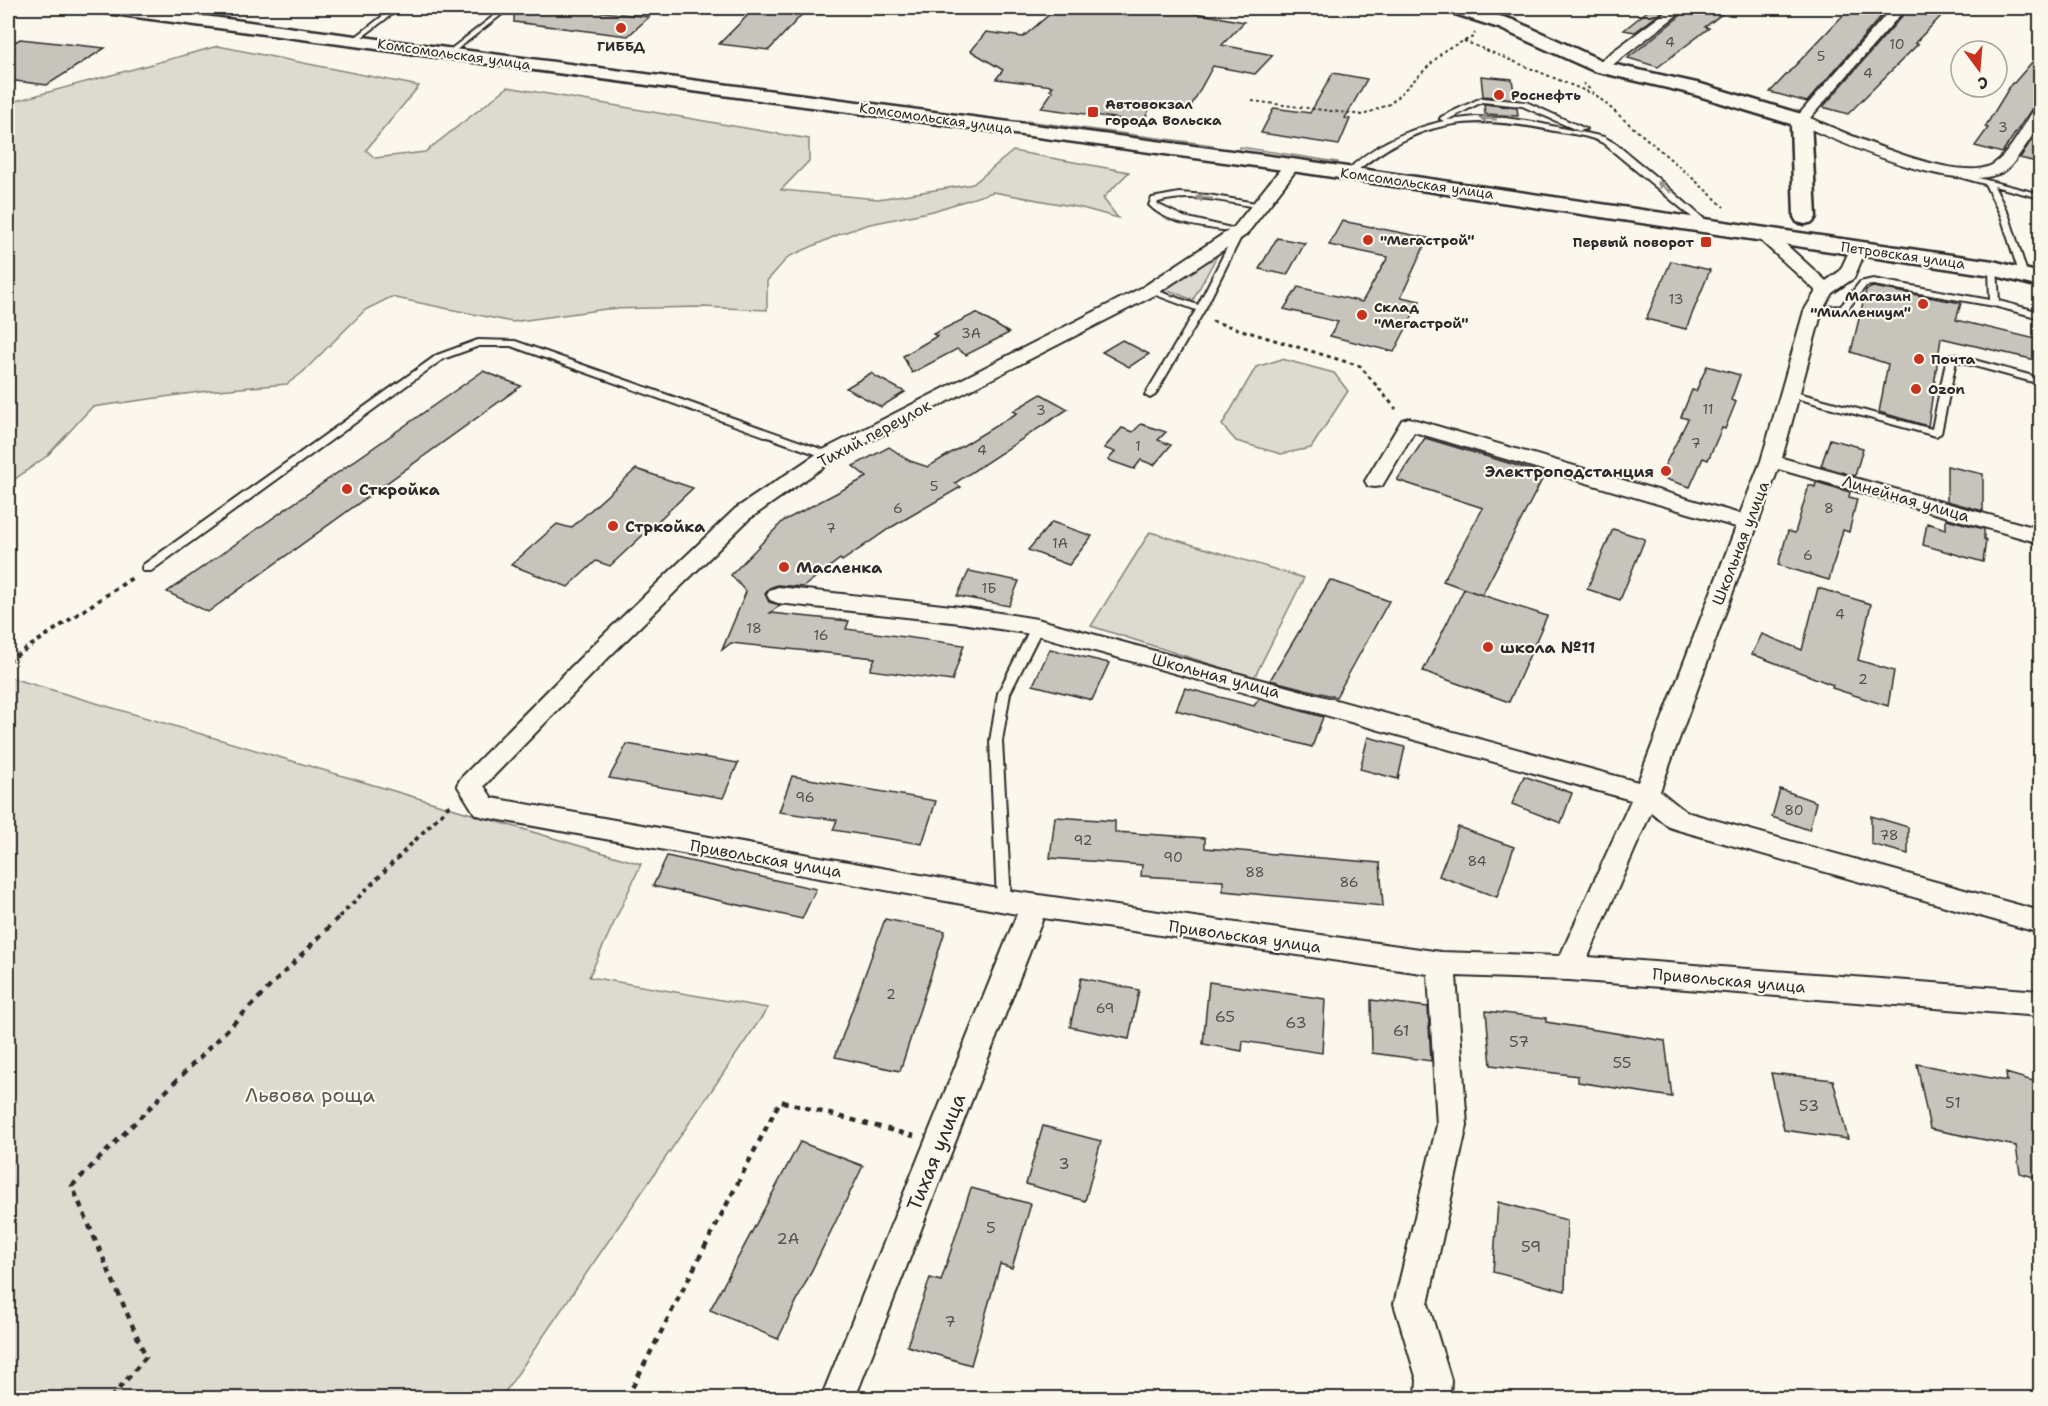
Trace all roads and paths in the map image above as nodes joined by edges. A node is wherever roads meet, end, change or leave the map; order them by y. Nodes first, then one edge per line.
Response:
1 (106, 8) edge
2 (397, 8) edge
3 (507, 8) edge
4 (1679, 8) edge
5 (1899, 8) edge
6 (1460, 9) edge
7 (355, 40) junction
8 (1464, 40) junction
9 (448, 53) junction
10 (1602, 67) junction
11 (1577, 77) dead end
12 (1597, 95) junction
13 (1252, 101) dead end
14 (2040, 111) edge
15 (1801, 120) junction
16 (1422, 129) junction
17 (1604, 140) junction
18 (1292, 165) junction
19 (1349, 173) junction
20 (1992, 176) junction
21 (2040, 196) edge
22 (1262, 206) junction
23 (1805, 217) junction
24 (1708, 226) junction
25 (1240, 231) junction
26 (1758, 233) junction
27 (1858, 249) junction
28 (1993, 268) junction
29 (1848, 274) junction
30 (2032, 278) edge
31 (1874, 282) junction
32 (1825, 290) junction
33 (1149, 291) junction
34 (1995, 303) junction
35 (1813, 311) junction
36 (1199, 313) junction
37 (2040, 315) edge
38 (2040, 381) edge
39 (1791, 394) junction
40 (1150, 395) dead end
41 (1409, 424) junction
42 (828, 455) junction
43 (1771, 461) junction
44 (1375, 481) dead end
45 (1746, 524) junction
46 (2040, 536) edge
47 (147, 568) joint
48 (778, 595) dead end
49 (1037, 627) junction
50 (8, 661) edge
51 (470, 785) junction
52 (1646, 794) junction
53 (1019, 904) junction
54 (2040, 922) edge
55 (1441, 964) junction
56 (1569, 968) junction
57 (2040, 1004) edge
58 (940, 1142) junction
59 (111, 1398) edge
60 (627, 1398) edge
61 (838, 1398) edge
62 (1434, 1398) edge

1 - 7 main road, Комсомольская улица
2 - 7 lane
3 - 9 lane
4 - 10 street
5 - 15 street
6 - 8 path
6 - 10 main road
7 - 9 main road, Комсомольская улица
8 - 12 path
8 - 13 path
9 - 18 main road, Комсомольская улица
10 - 15 main road
11 - 12 path
12 - 26 path
14 - 20 street
15 - 20 street
15 - 23 main road
17 -> 16 lane
16 - 17 lane
16 - 19 lane
24 -> 17 lane
18 - 19 main road, Комсомольская улица
18 - 22 street, Тихий переулок
19 - 24 main road, Комсомольская улица
20 - 21 lane
20 - 30 lane
22 - 25 street, Тихий переулок
22 -> 25 lane
23 - 26 main road
23 - 27 main road
24 - 26 main road, Комсомольская улица
25 - 33 street, Тихий переулок
25 - 36 lane
26 - 27 main road, Петровская улица
26 - 32 street
27 - 28 main road, Петровская улица
27 - 29 street
28 - 30 main road, Петровская улица
28 - 34 lane
29 - 31 lane
29 - 32 street
31 - 34 lane
31 - 35 lane
32 - 35 street, Школьная улица
33 - 36 lane
33 - 42 street, Тихий переулок
34 - 37 lane
35 - 39 street, Школьная улица
36 - 40 lane
36 - 41 path
38 - 39 lane
39 - 43 street, Школьная улица
41 - 44 street
41 - 45 street
42 - 47 lane
42 - 51 street, Тихий переулок
43 - 45 street, Школьная улица
43 - 46 street, Линейная улица
45 - 52 street, Школьная улица
47 - 50 path
48 - 49 street, Школьная улица
49 - 52 street, Школьная улица
49 - 53 lane
51 - 53 street, Привольская улица
51 - 59 path
52 - 54 street, Школьная улица
52 - 56 street, Школьная улица
53 - 55 street, Привольская улица
53 - 58 street, Тихая улица
55 - 56 street, Привольская улица
55 - 62 street
56 - 57 street, Привольская улица
58 - 60 path
58 - 61 street, Тихая улица

